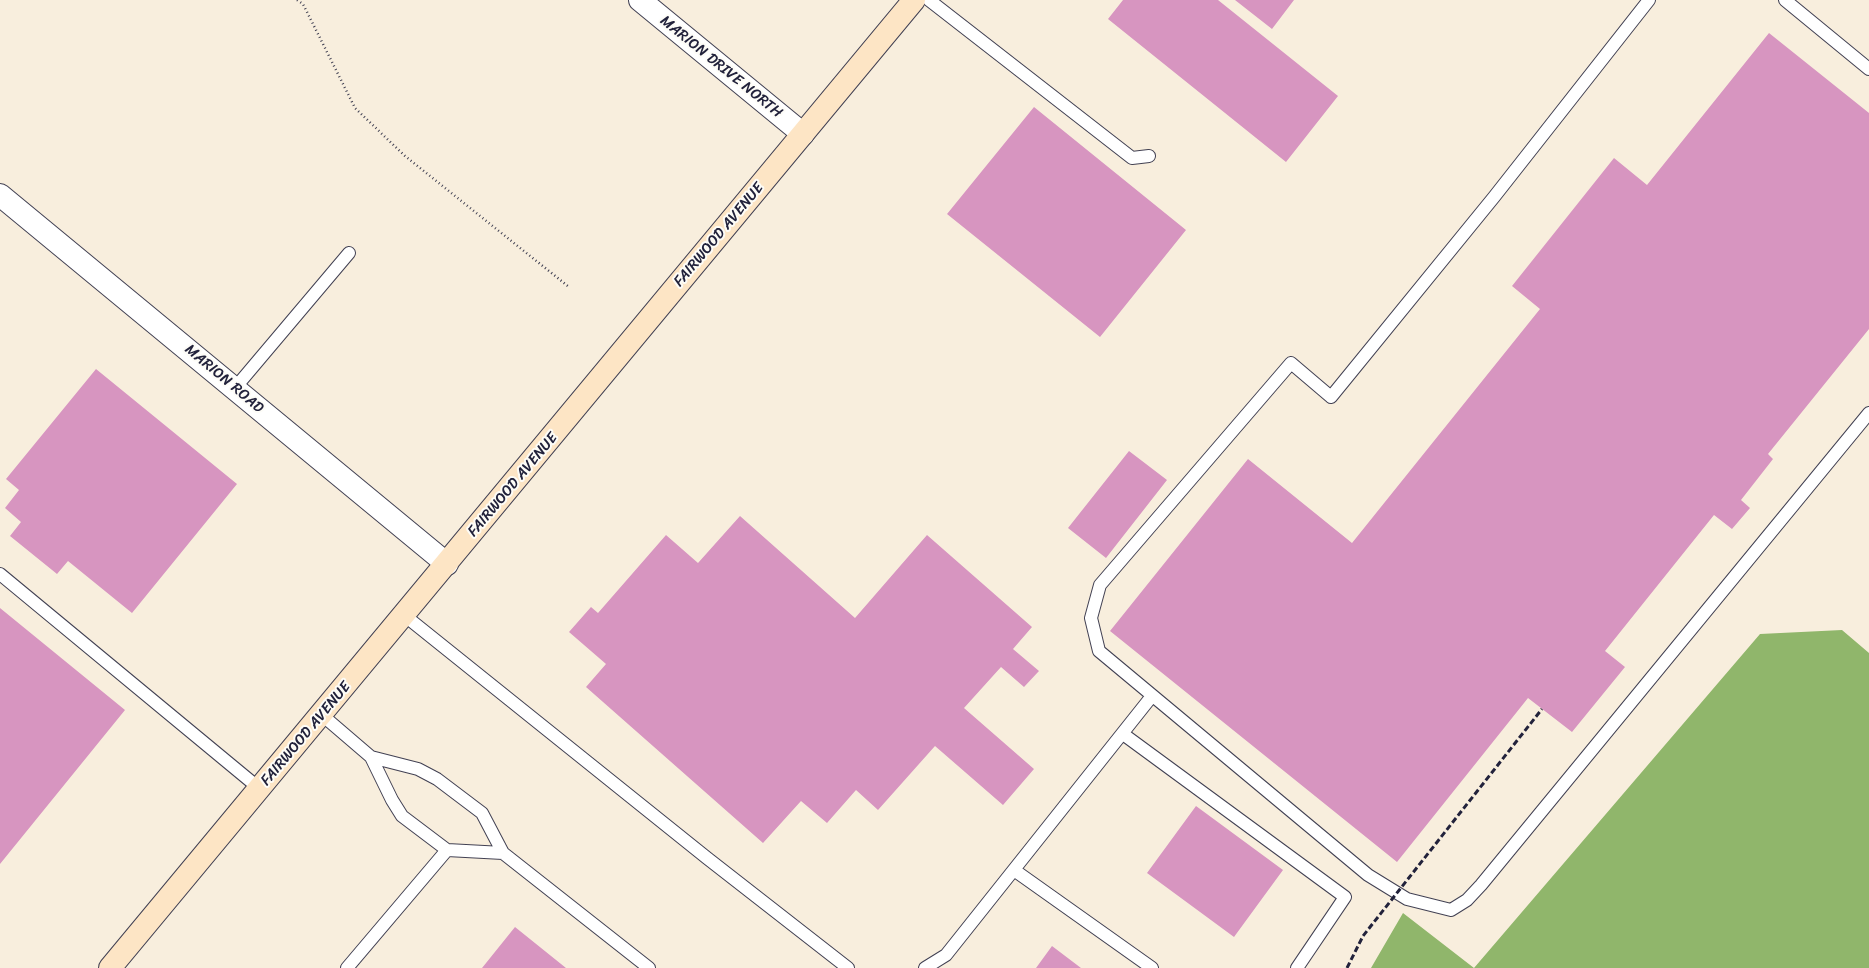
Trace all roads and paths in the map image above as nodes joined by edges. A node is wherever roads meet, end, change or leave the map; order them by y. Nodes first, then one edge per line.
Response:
1 (297, 0) edge
2 (640, 0) edge
3 (914, 0) edge
4 (929, 0) edge
5 (1649, 0) edge
6 (1786, 0) edge
7 (1869, 69) edge
8 (803, 134) junction
9 (1149, 156) dead end
10 (0, 194) edge
11 (349, 253) dead end
12 (569, 287) dead end
13 (235, 388) junction
14 (1869, 413) edge
15 (447, 564) junction
16 (0, 574) edge
17 (404, 615) junction
18 (1152, 696) junction
19 (322, 715) junction
20 (1123, 734) junction
21 (371, 757) junction
22 (260, 789) junction
23 (447, 850) junction
24 (504, 853) junction
25 (1014, 870) junction
26 (110, 968) edge
27 (347, 968) edge
28 (649, 968) edge
29 (848, 968) edge
30 (925, 968) edge
31 (1152, 968) edge
32 (1297, 968) edge

1 - 12 path
2 - 8 street, MARION DRIVE NORTH
3 - 8 street, FAIRWOOD AVENUE
4 - 9 lane
5 - 18 lane
6 - 7 lane
8 - 15 street, FAIRWOOD AVENUE
10 - 13 street, MARION ROAD
11 - 13 lane
13 - 15 street, MARION ROAD
14 - 18 lane
15 - 17 street, FAIRWOOD AVENUE
16 - 22 lane
17 - 19 street, FAIRWOOD AVENUE
17 - 29 lane
18 - 20 lane
19 - 21 lane
19 - 22 street, FAIRWOOD AVENUE
20 - 25 lane
20 - 32 lane
21 - 23 lane
21 - 24 lane
22 - 26 street, FAIRWOOD AVENUE
23 - 24 lane
23 - 27 lane
24 - 28 lane
25 - 30 lane
25 - 31 lane

